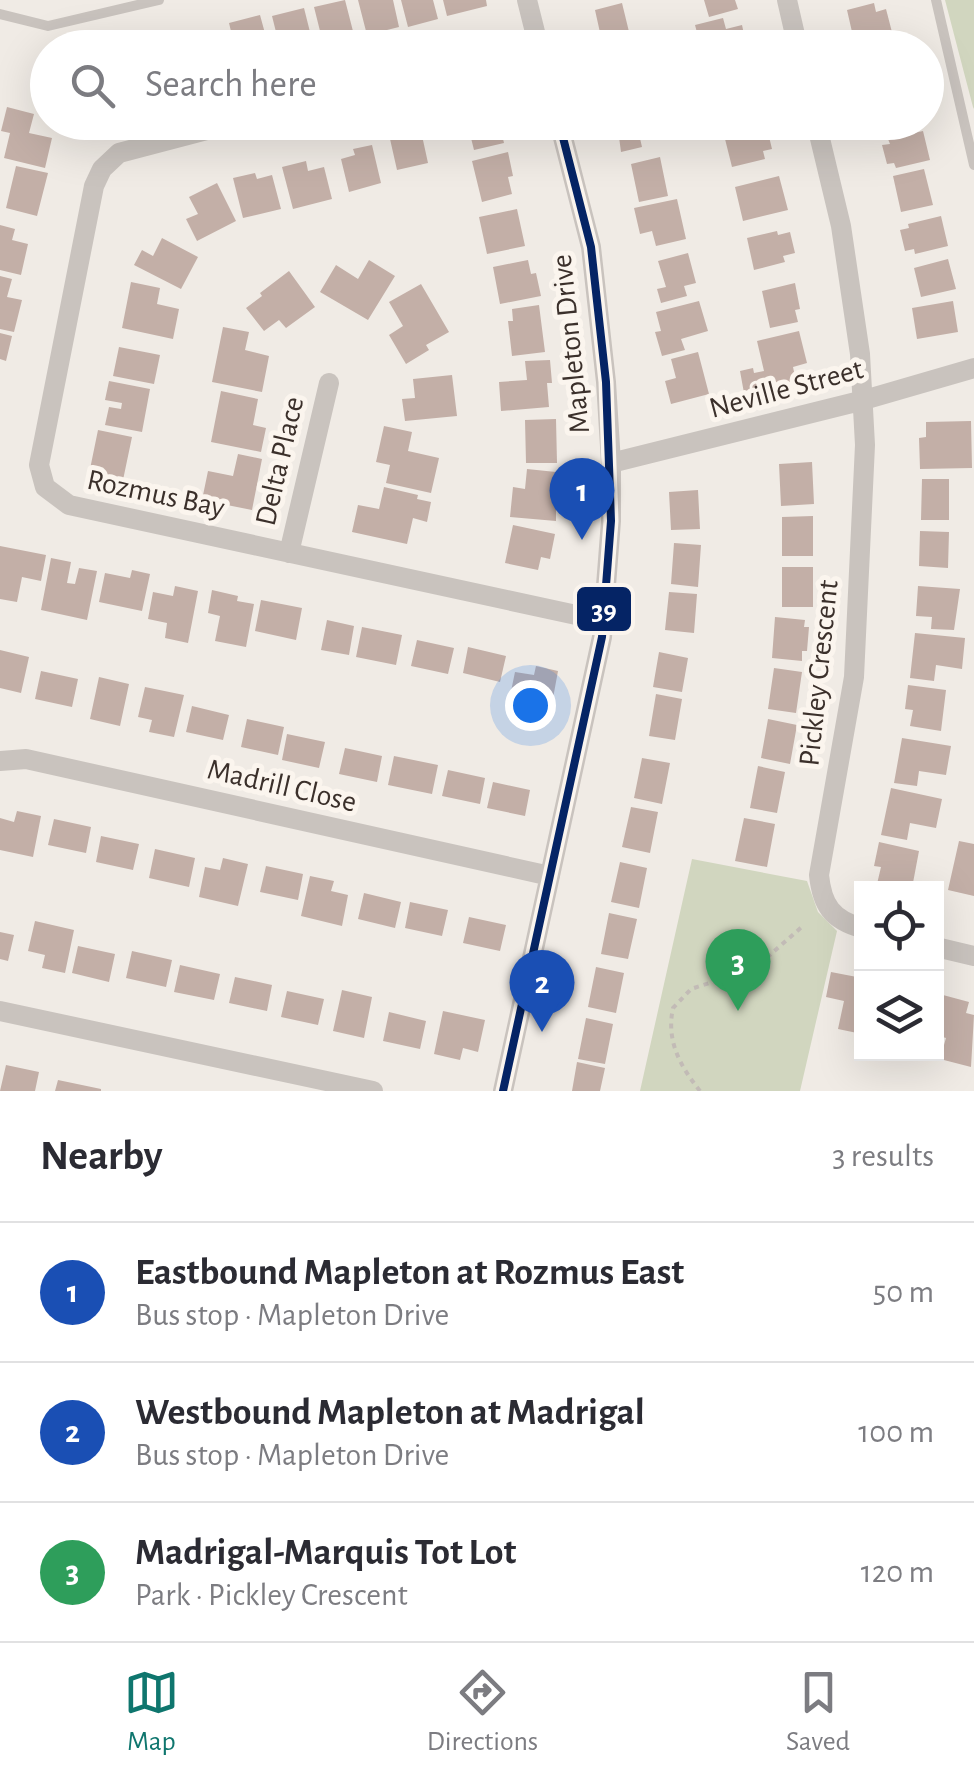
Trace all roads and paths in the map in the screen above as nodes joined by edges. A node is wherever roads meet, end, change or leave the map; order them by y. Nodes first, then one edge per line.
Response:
1 (159, 0) edge
2 (527, 0) edge
3 (787, 0) edge
4 (936, 0) edge
5 (0, 14) edge
6 (534, 30) edge
7 (794, 30) edge
8 (943, 30) edge
9 (944, 35) edge
10 (171, 140) edge
11 (564, 140) edge
12 (820, 140) edge
13 (974, 165) edge
14 (974, 368) edge
15 (328, 383) dead end
16 (864, 400) junction
17 (612, 464) junction
18 (289, 553) junction
19 (604, 621) junction
20 (0, 762) edge
21 (550, 876) junction
22 (804, 925) dead end
23 (854, 925) edge
24 (944, 948) edge
25 (974, 956) edge
26 (0, 1010) edge
27 (374, 1091) edge
28 (503, 1091) edge
29 (700, 1091) edge

1 - 5 lane
2 - 6 street
3 - 7 street
4 - 8 lane
9 - 13 lane
10 - 18 street, Rozmus Bay
11 - 17 street, Mapleton Drive
12 - 16 street, Pickley Crescent
14 - 16 street, Neville Street
15 - 18 street, Delta Place
16 - 17 street, Neville Street
16 - 23 street, Pickley Crescent
17 - 19 street, Mapleton Drive
18 - 19 street, Rozmus Bay
19 - 21 street, Mapleton Drive
20 - 21 street, Madrill Close
21 - 28 street, Mapleton Drive
22 - 29 path
24 - 25 street
26 - 27 street

